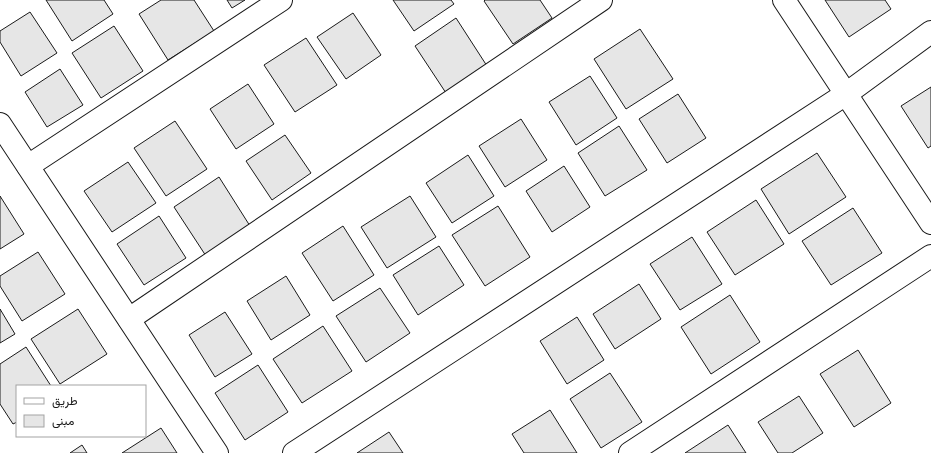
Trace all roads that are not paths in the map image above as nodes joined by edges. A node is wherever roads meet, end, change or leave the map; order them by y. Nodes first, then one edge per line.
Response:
1 (281, 0) edge
2 (601, 0) edge
3 (784, 0) edge
4 (931, 32) edge
5 (846, 94) junction
6 (0, 124) edge
7 (28, 166) junction
8 (931, 223) edge
9 (931, 256) edge
10 (129, 319) junction
11 (217, 453) edge
12 (294, 453) edge
13 (630, 453) edge

1 - 7 street
2 - 10 street
3 - 5 street
4 - 5 street
5 - 8 street
5 - 12 street
6 - 7 street
7 - 10 street
9 - 13 street
10 - 11 street

